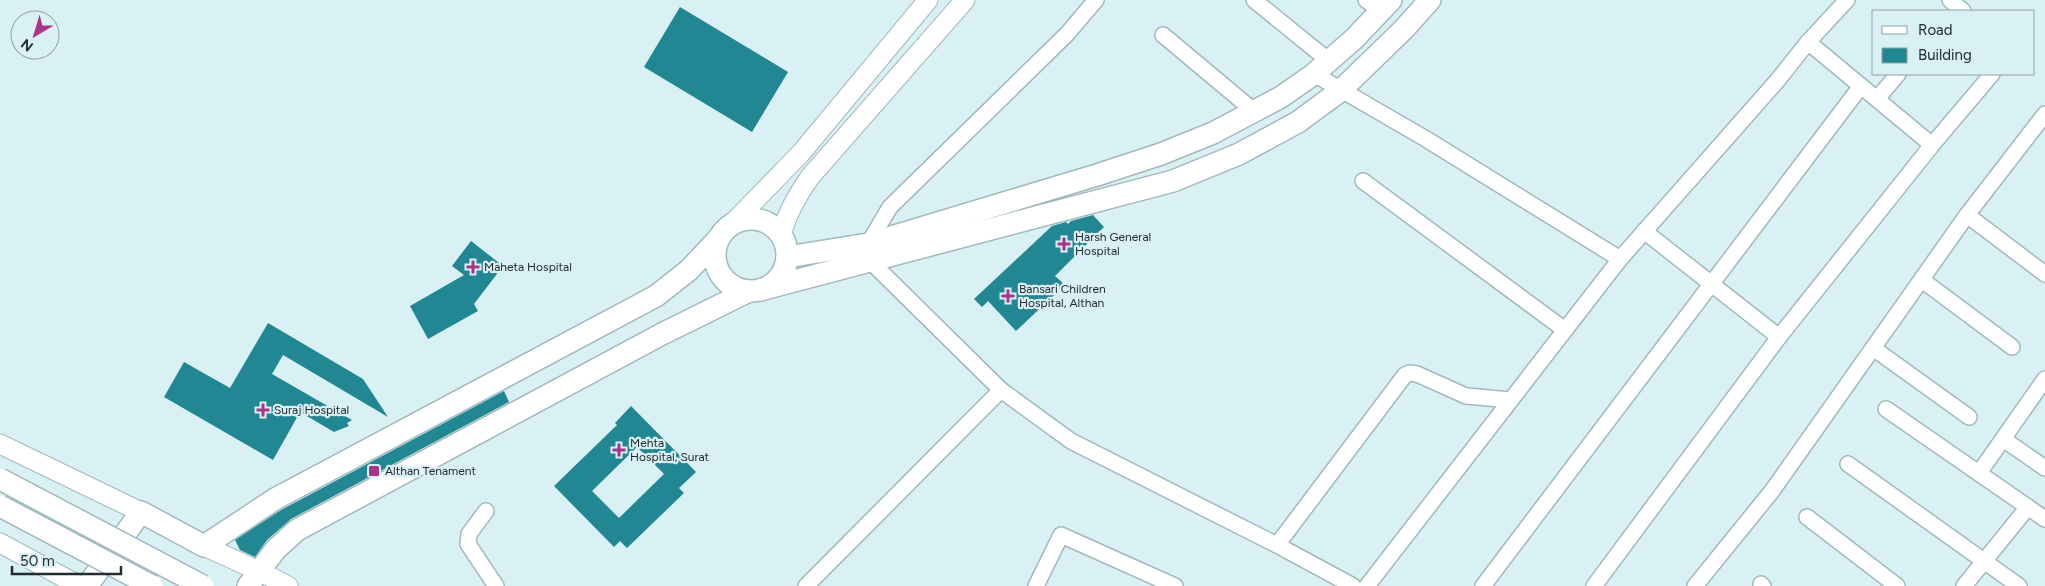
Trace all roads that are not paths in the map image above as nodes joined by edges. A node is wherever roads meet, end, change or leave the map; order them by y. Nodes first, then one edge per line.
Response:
1 (928, 0) edge
2 (964, 0) edge
3 (1096, 0) edge
4 (1254, 0) edge
5 (1430, 0) edge
6 (1847, 0) edge
7 (1380, 4) edge
8 (1163, 35) dead end
9 (1808, 42) junction
10 (1321, 67) junction
11 (1897, 75) edge
12 (1991, 75) edge
13 (1861, 86) junction
14 (1340, 91) junction
15 (1877, 99) junction
16 (1256, 112) junction
17 (2045, 114) edge
18 (1932, 144) junction
19 (1363, 181) dead end
20 (1967, 215) junction
21 (1644, 231) junction
22 (724, 233) junction
23 (781, 236) junction
24 (865, 251) junction
25 (787, 257) junction
26 (1620, 259) junction
27 (2045, 274) edge
28 (1922, 280) junction
29 (1711, 284) junction
30 (755, 291) junction
31 (1565, 330) junction
32 (1779, 337) junction
33 (2012, 347) dead end
34 (1874, 348) junction
35 (2045, 380) edge
36 (1001, 390) junction
37 (1510, 400) junction
38 (1886, 409) dead end
39 (1969, 417) dead end
40 (2003, 439) junction
41 (0, 444) edge
42 (1848, 464) dead end
43 (2045, 468) edge
44 (1979, 473) junction
45 (0, 479) edge
46 (0, 506) edge
47 (2028, 508) junction
48 (486, 511) dead end
49 (142, 512) junction
50 (1807, 517) dead end
51 (2045, 519) edge
52 (0, 543) edge
53 (1277, 545) junction
54 (204, 546) junction
55 (1984, 562) junction
56 (254, 578) edge
57 (80, 586) edge
58 (87, 586) edge
59 (152, 586) edge
60 (203, 586) edge
61 (288, 586) edge
62 (496, 586) edge
63 (806, 586) edge
64 (1036, 586) edge
65 (1174, 586) edge
66 (1353, 586) edge
67 (1367, 586) edge
68 (1483, 586) edge
69 (1594, 586) edge
70 (1695, 586) edge
71 (1897, 586) edge
72 (1964, 586) edge
73 (2018, 586) edge

1 - 22 street
2 - 23 street
3 - 24 street
4 - 10 street
5 - 14 main road
6 - 9 street
7 - 10 main road
8 - 16 street
9 - 13 street
9 - 21 street
10 - 14 street
10 - 16 main road
11 - 15 street
12 - 18 street
13 - 15 street
13 - 29 street
14 - 24 main road
14 - 26 street
15 - 18 street
16 - 24 main road
17 - 20 street
18 - 32 street
19 - 31 street
20 - 27 street
20 - 28 street
21 - 26 street
21 - 29 street
22 - 23 main road
22 - 30 main road
22 - 54 main road
23 - 25 main road
24 - 25 main road
24 - 30 main road
24 - 36 street
25 - 30 main road
26 - 31 street
28 - 33 street
28 - 34 street
29 - 32 street
29 - 68 street
30 - 56 main road
31 - 37 street
32 - 69 street
34 - 39 street
34 - 70 street
35 - 40 street
36 - 53 street
36 - 63 street
37 - 53 street
37 - 67 street
38 - 44 street
40 - 43 street
40 - 44 street
41 - 49 street
42 - 55 street
44 - 47 street
45 - 60 main road, bridge
46 - 59 main road, bridge
47 - 51 street
47 - 55 street
48 - 62 street
49 - 54 main road
49 - 58 main road
50 - 71 street
52 - 57 street
53 - 66 street
54 - 56 street
55 - 72 street
55 - 73 street
56 - 61 street
64 - 65 street

